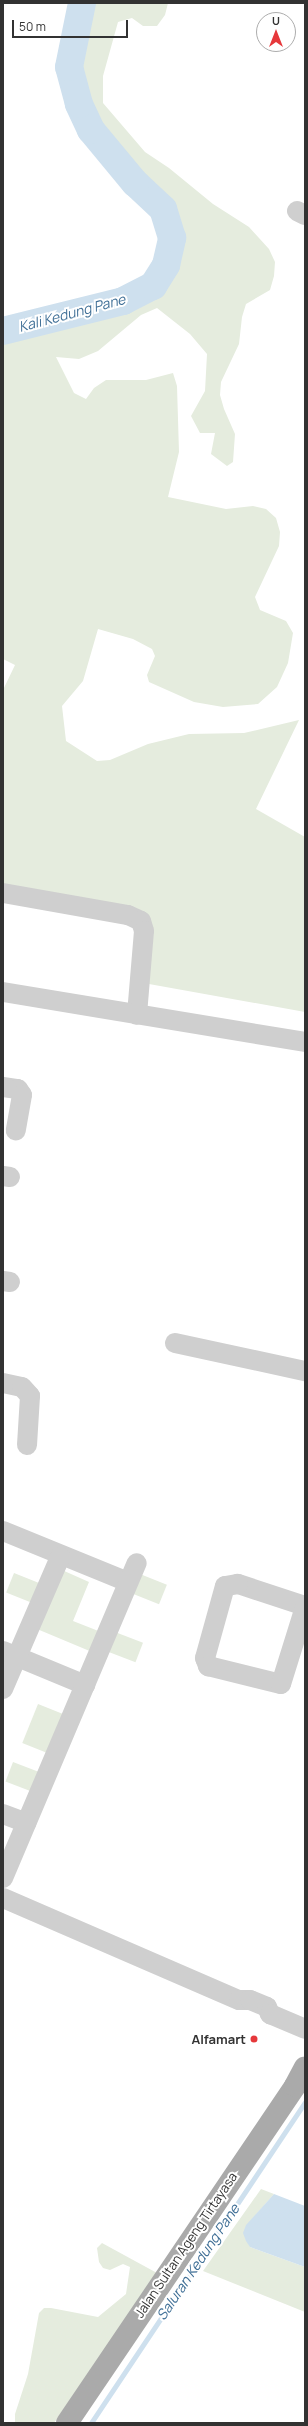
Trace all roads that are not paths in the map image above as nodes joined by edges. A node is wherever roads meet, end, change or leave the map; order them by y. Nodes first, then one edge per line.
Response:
1 (3, 893) edge
2 (3, 992) edge
3 (137, 1015) junction
4 (305, 1042) edge
5 (3, 1087) edge
6 (16, 1130) dead end
7 (175, 1343) dead end
8 (305, 1371) edge
9 (3, 1383) edge
10 (27, 1445) dead end
11 (3, 1531) edge
12 (60, 1556) junction
13 (137, 1563) dead end
14 (128, 1582) junction
15 (305, 1606) edge
16 (10, 1654) edge
17 (85, 1685) junction
18 (3, 1689) edge
19 (3, 1814) edge
20 (26, 1823) junction
21 (3, 1878) edge
22 (3, 1898) edge
23 (305, 2029) edge
24 (305, 2067) edge
25 (302, 2088) edge
26 (67, 2423) edge

1 - 3 street
2 - 3 street
3 - 4 street
5 - 6 street
7 - 8 street
9 - 10 street
11 - 12 street
12 - 14 street
12 - 16 street
13 - 14 street
14 - 17 street
15 - 15 street
16 - 17 street
16 - 18 street
17 - 20 street
19 - 20 street
20 - 21 street
22 - 23 street
24 - 25 main road, Jalan Sultan Ageng Tirtayasa
25 - 26 main road, Jalan Sultan Ageng Tirtayasa

